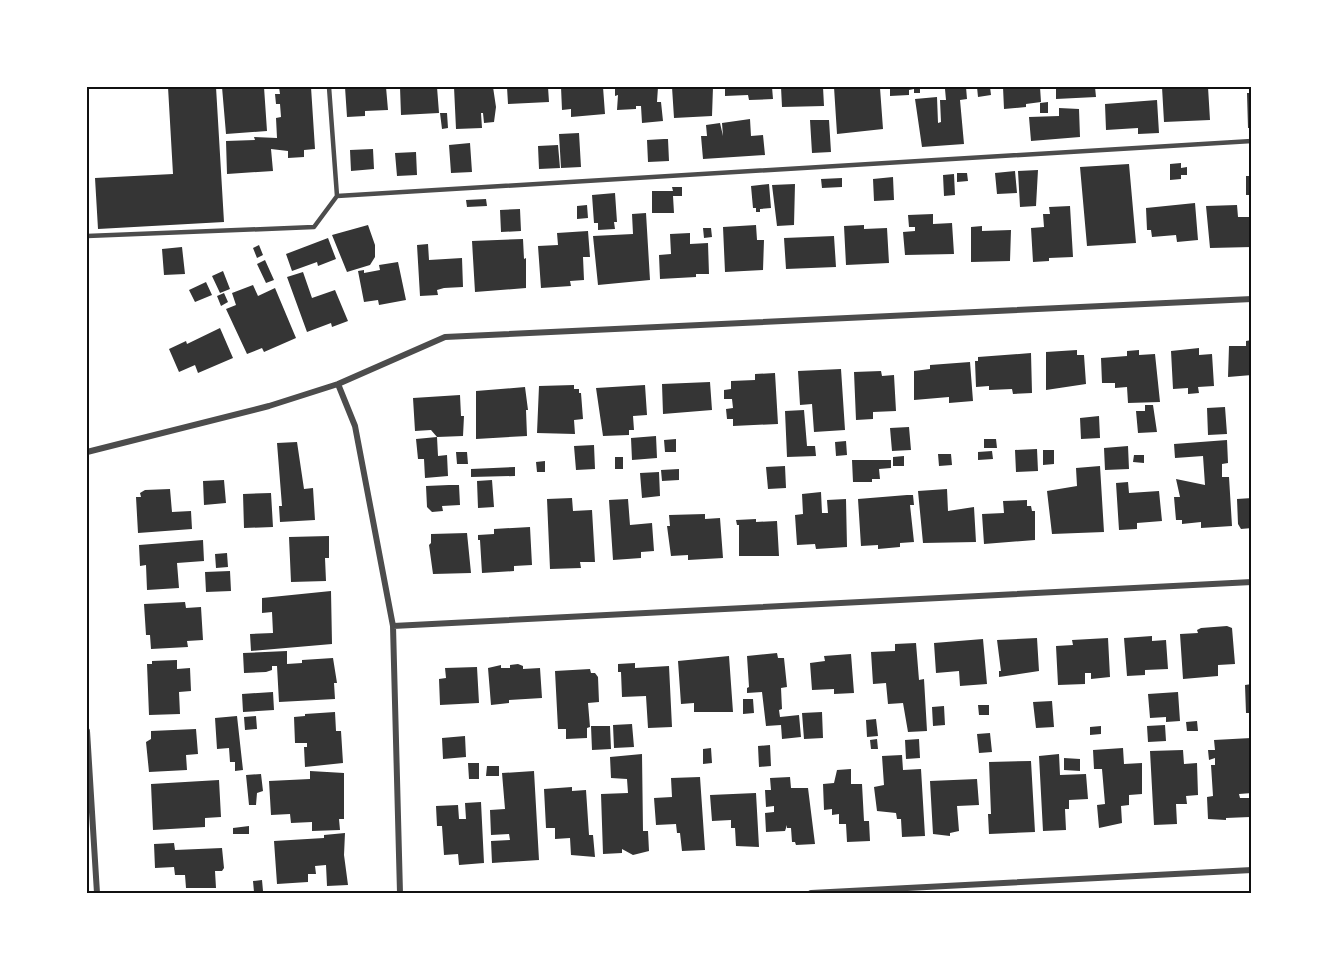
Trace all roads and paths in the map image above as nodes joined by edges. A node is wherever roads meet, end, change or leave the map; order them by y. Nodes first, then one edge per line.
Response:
1 (328, 87) edge
2 (1252, 141) edge
3 (337, 196) junction
4 (87, 236) edge
5 (1252, 300) edge
6 (338, 384) junction
7 (87, 452) edge
8 (1252, 582) edge
9 (393, 626) junction
10 (87, 731) edge
11 (1252, 870) edge
12 (97, 893) edge
13 (400, 893) edge
14 (810, 893) edge

1 - 3 lane
2 - 3 lane
3 - 4 lane
5 - 6 street
6 - 7 street
6 - 9 street
8 - 9 street
9 - 13 street
10 - 12 street
11 - 14 street

